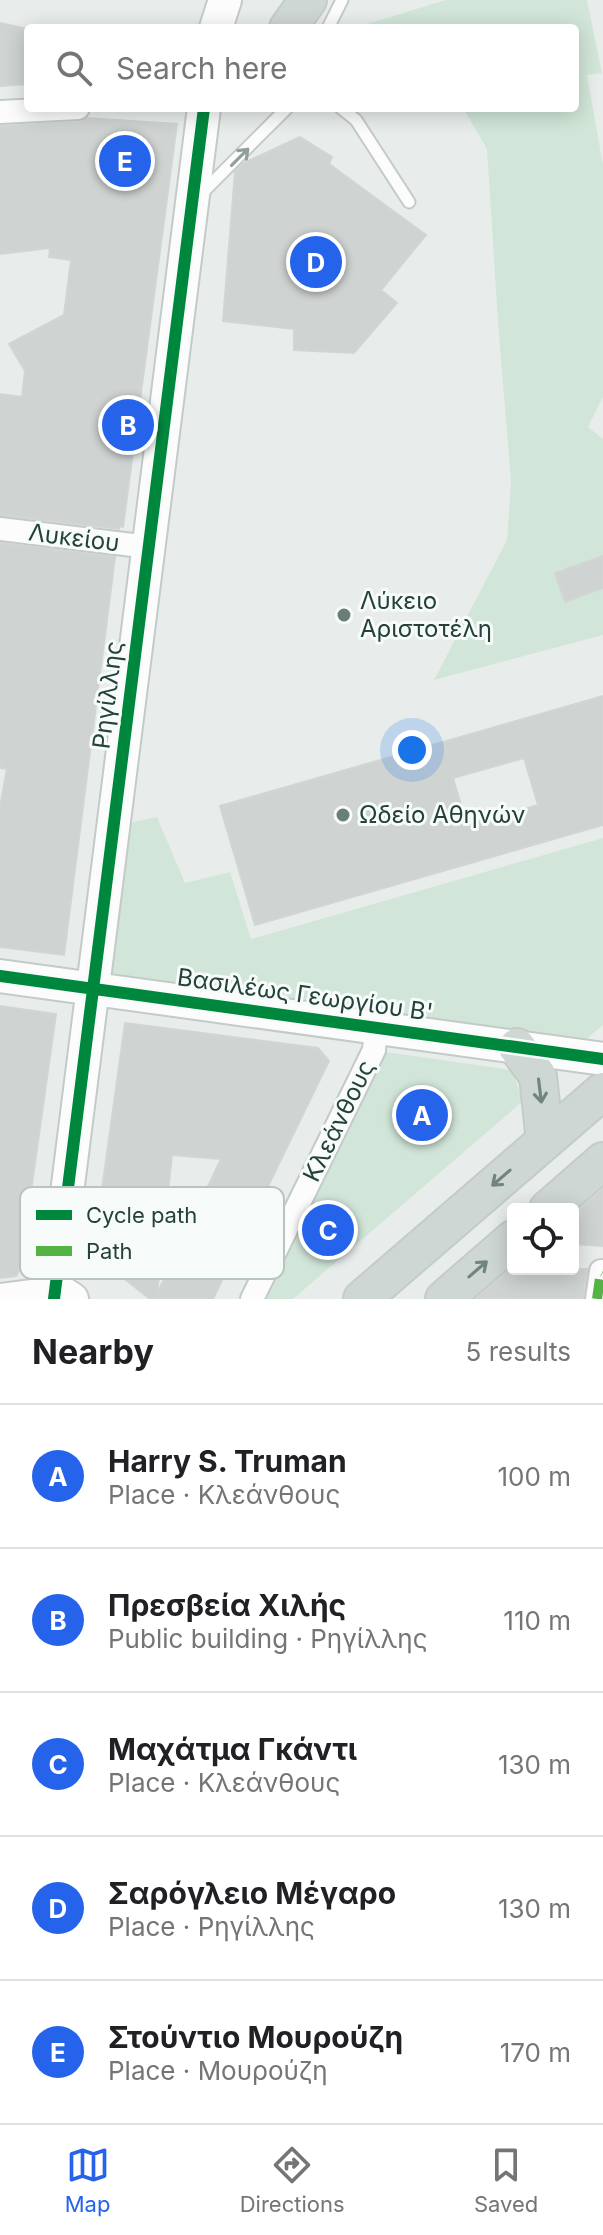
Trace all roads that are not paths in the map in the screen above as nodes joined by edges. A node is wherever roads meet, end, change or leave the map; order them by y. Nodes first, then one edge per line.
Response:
1 (225, 0) edge
2 (308, 0) edge
3 (342, 0) edge
4 (217, 24) edge
5 (291, 24) edge
6 (330, 24) edge
7 (24, 111) edge
8 (0, 112) edge
9 (203, 112) edge
10 (283, 112) edge
11 (346, 112) edge
12 (409, 202) dead end
13 (191, 204) junction
14 (0, 529) edge
15 (149, 547) junction
16 (0, 976) edge
17 (94, 988) junction
18 (376, 1028) junction
19 (517, 1047) junction
20 (603, 1059) edge
21 (603, 1091) edge
22 (545, 1141) junction
23 (603, 1161) edge
24 (72, 1187) edge
25 (555, 1203) edge
26 (284, 1234) edge
27 (507, 1244) edge
28 (602, 1272) edge
29 (262, 1279) edge
30 (0, 1295) edge
31 (60, 1295) edge
32 (252, 1299) edge
33 (362, 1299) edge
34 (444, 1299) edge
35 (597, 1299) edge

1 - 4 street
2 - 5 main road
3 - 6 lane
7 - 8 street
9 - 13 street, Ρηγίλλης
13 -> 10 lane
11 - 12 lane
13 - 15 street, Ρηγίλλης
14 - 15 street, Λυκείου
15 - 17 street, Ρηγίλλης
16 - 17 street, Βασιλέως Γεωργίου Β'
17 - 18 street, Βασιλέως Γεωργίου Β'
17 - 24 street, Ρηγίλλης
18 - 19 street, Βασιλέως Γεωργίου Β'
18 - 26 street, Κλεάνθους
19 - 20 street, Βασιλέως Γεωργίου Β'
19 -> 22 main road
21 - 22 main road
22 -> 33 main road
23 - 25 main road
34 -> 27 main road
28 - 35 street
29 - 32 street, Κλεάνθους
30 - 31 street

